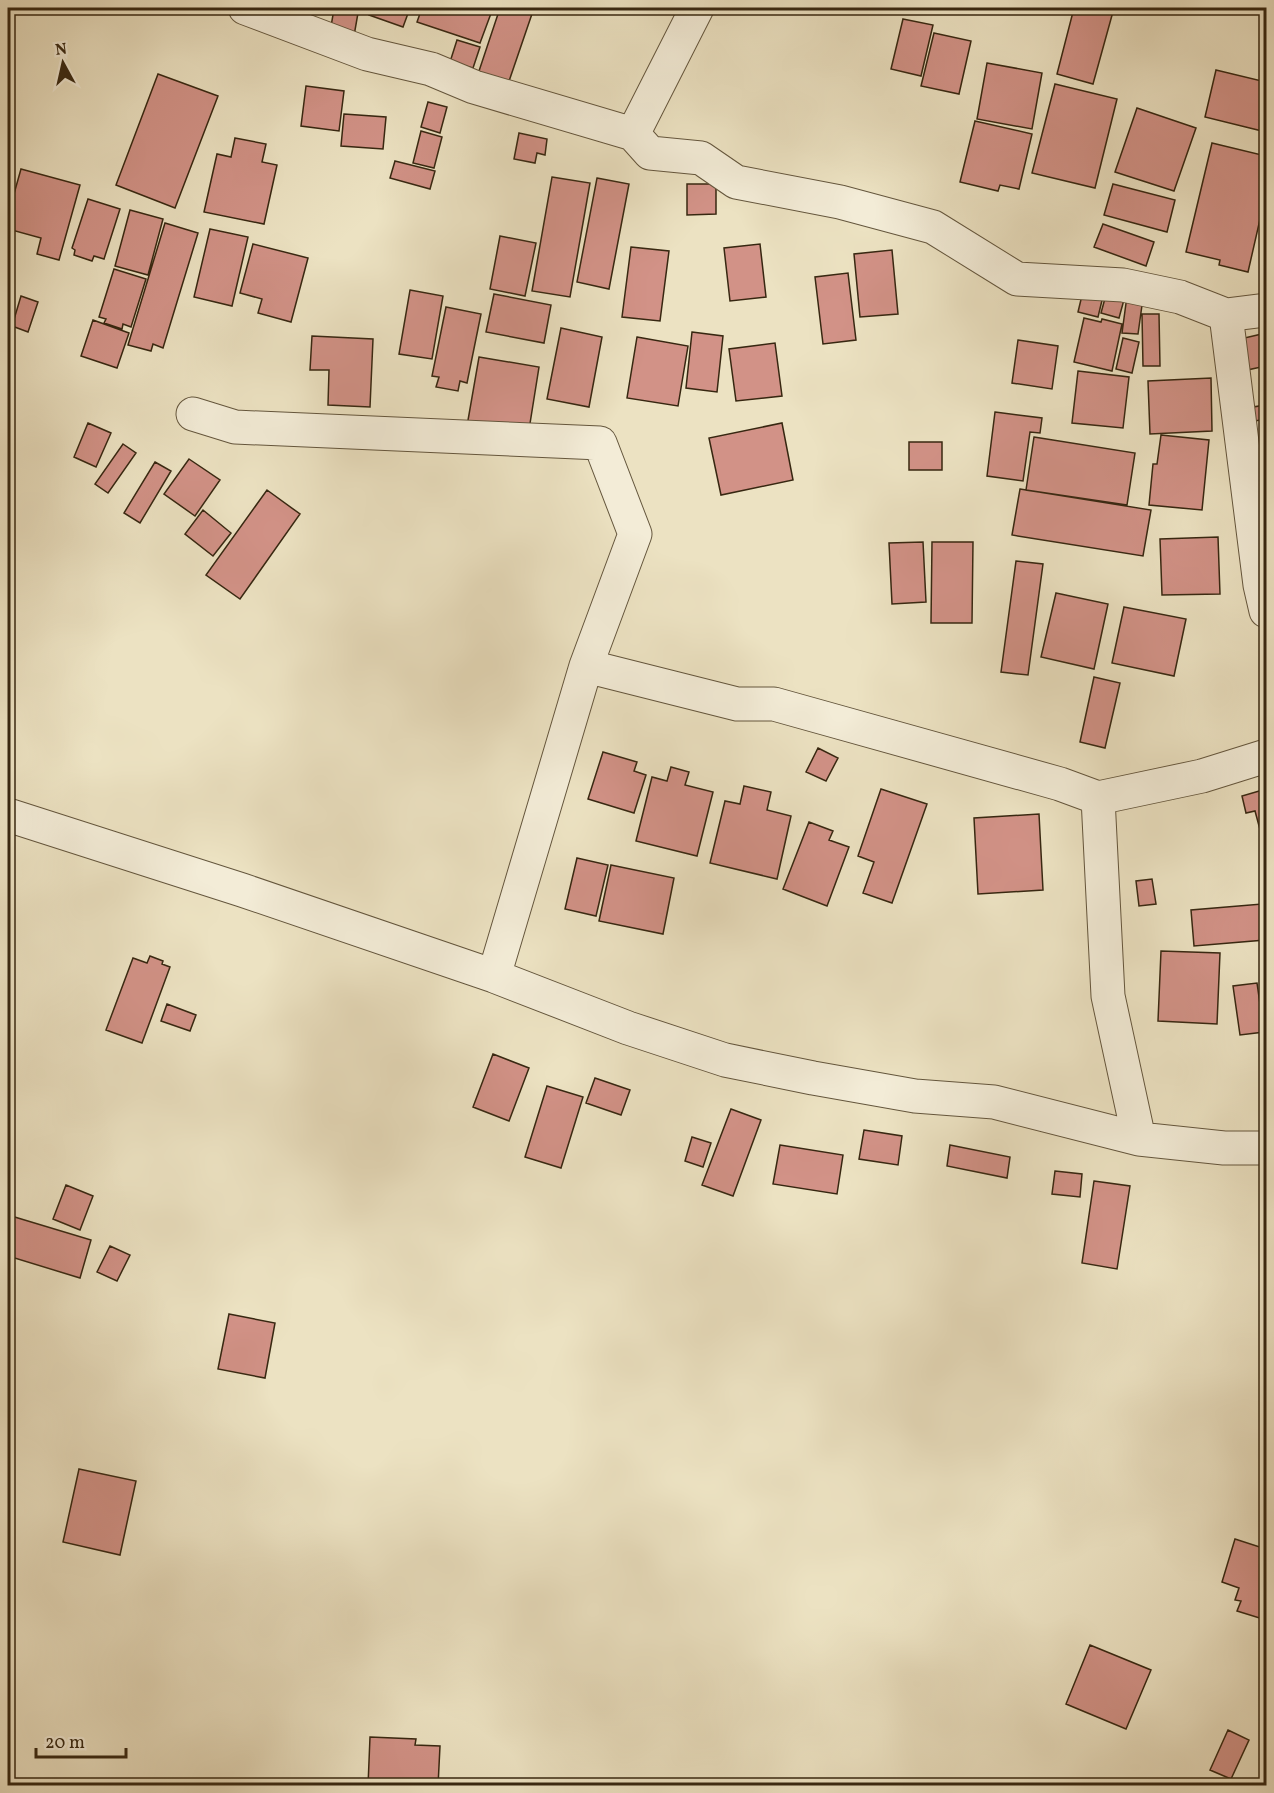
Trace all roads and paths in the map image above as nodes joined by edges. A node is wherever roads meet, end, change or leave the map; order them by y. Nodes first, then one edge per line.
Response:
1 (245, 8) edge
2 (697, 8) edge
3 (310, 19) edge
4 (633, 134) junction
5 (1266, 310) edge
6 (1226, 315) junction
7 (193, 414) dead end
8 (1266, 611) edge
9 (586, 666) junction
10 (1266, 756) edge
11 (1098, 798) junction
12 (8, 815) edge
13 (494, 976) junction
14 (1139, 1139) junction
15 (1266, 1148) edge

1 - 3 street
2 - 4 street
3 - 4 street
4 - 6 street
5 - 6 street
6 - 8 street
7 - 9 street
9 - 11 street
9 - 13 street
10 - 11 street
11 - 14 street
12 - 13 street
13 - 14 street
14 - 15 street

